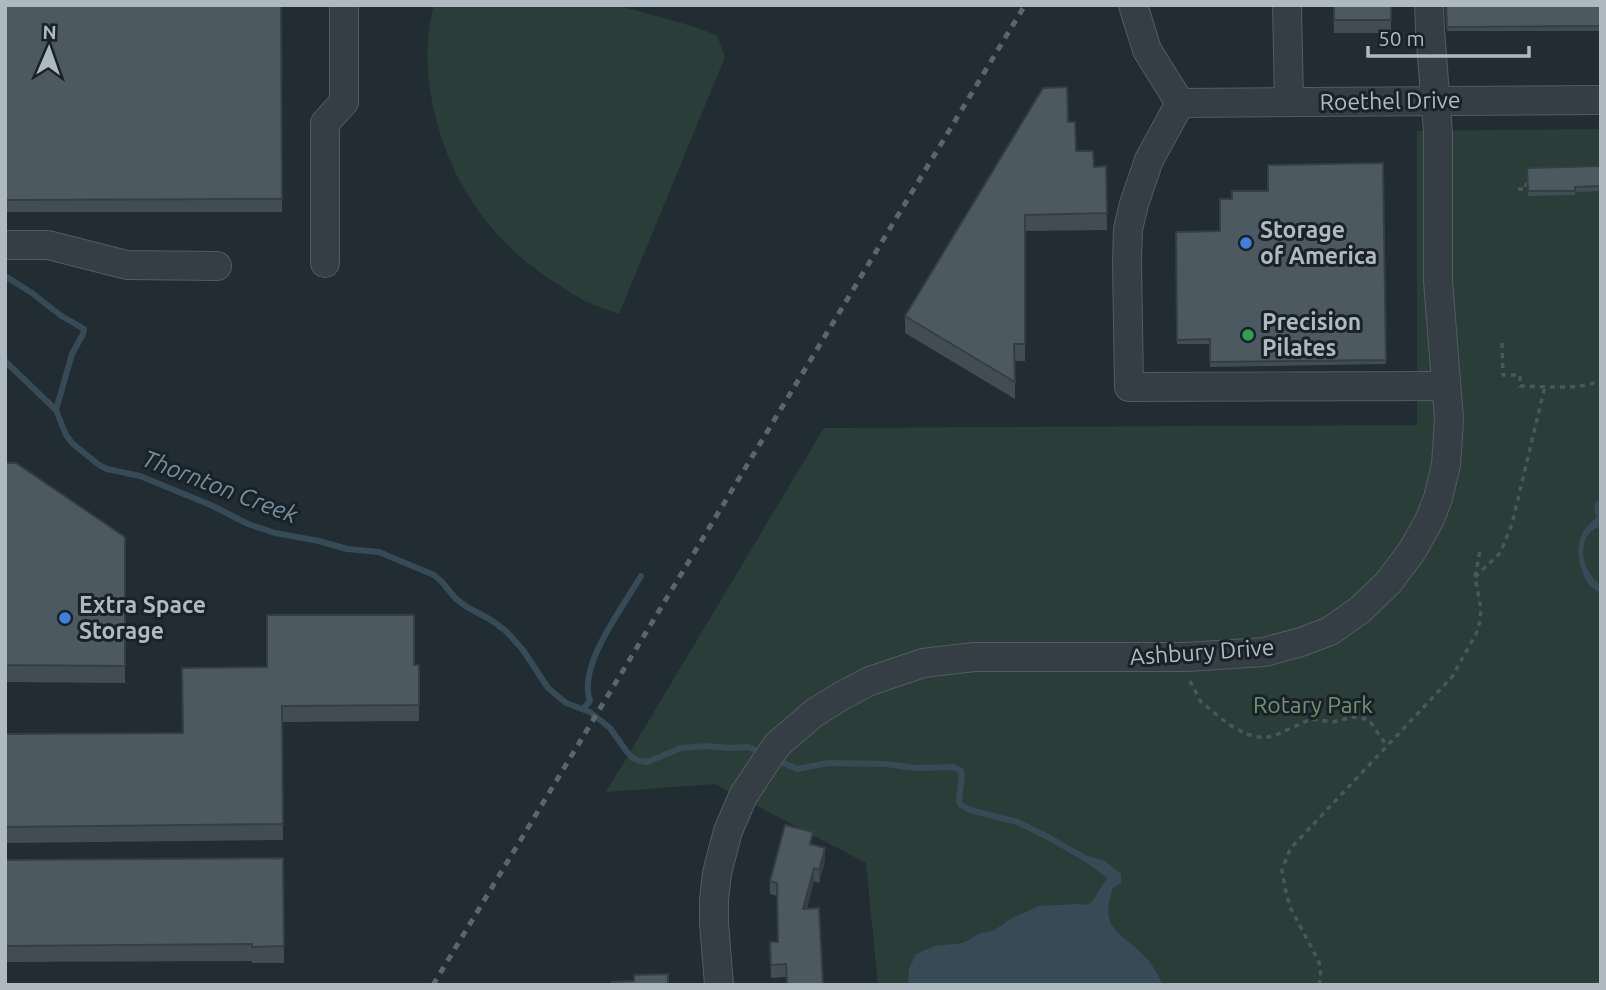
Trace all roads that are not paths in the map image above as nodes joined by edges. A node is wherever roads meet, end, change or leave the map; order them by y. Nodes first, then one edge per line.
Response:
1 (344, 5) edge
2 (1133, 5) edge
3 (1287, 5) edge
4 (1429, 5) edge
5 (1601, 100) edge
6 (1436, 101) junction
7 (1289, 102) junction
8 (1180, 103) junction
9 (5, 245) edge
10 (325, 264) dead end
11 (217, 266) dead end
12 (1446, 386) junction
13 (719, 985) edge

1 - 10 street
2 - 8 street
3 - 7 street
4 - 6 street, Ashbury Drive
5 - 6 street, Roethel Drive
6 - 7 street, Roethel Drive
6 - 12 street, Ashbury Drive
7 - 8 street, Roethel Drive
8 - 12 street
9 - 11 street
12 - 13 street, Ashbury Drive

